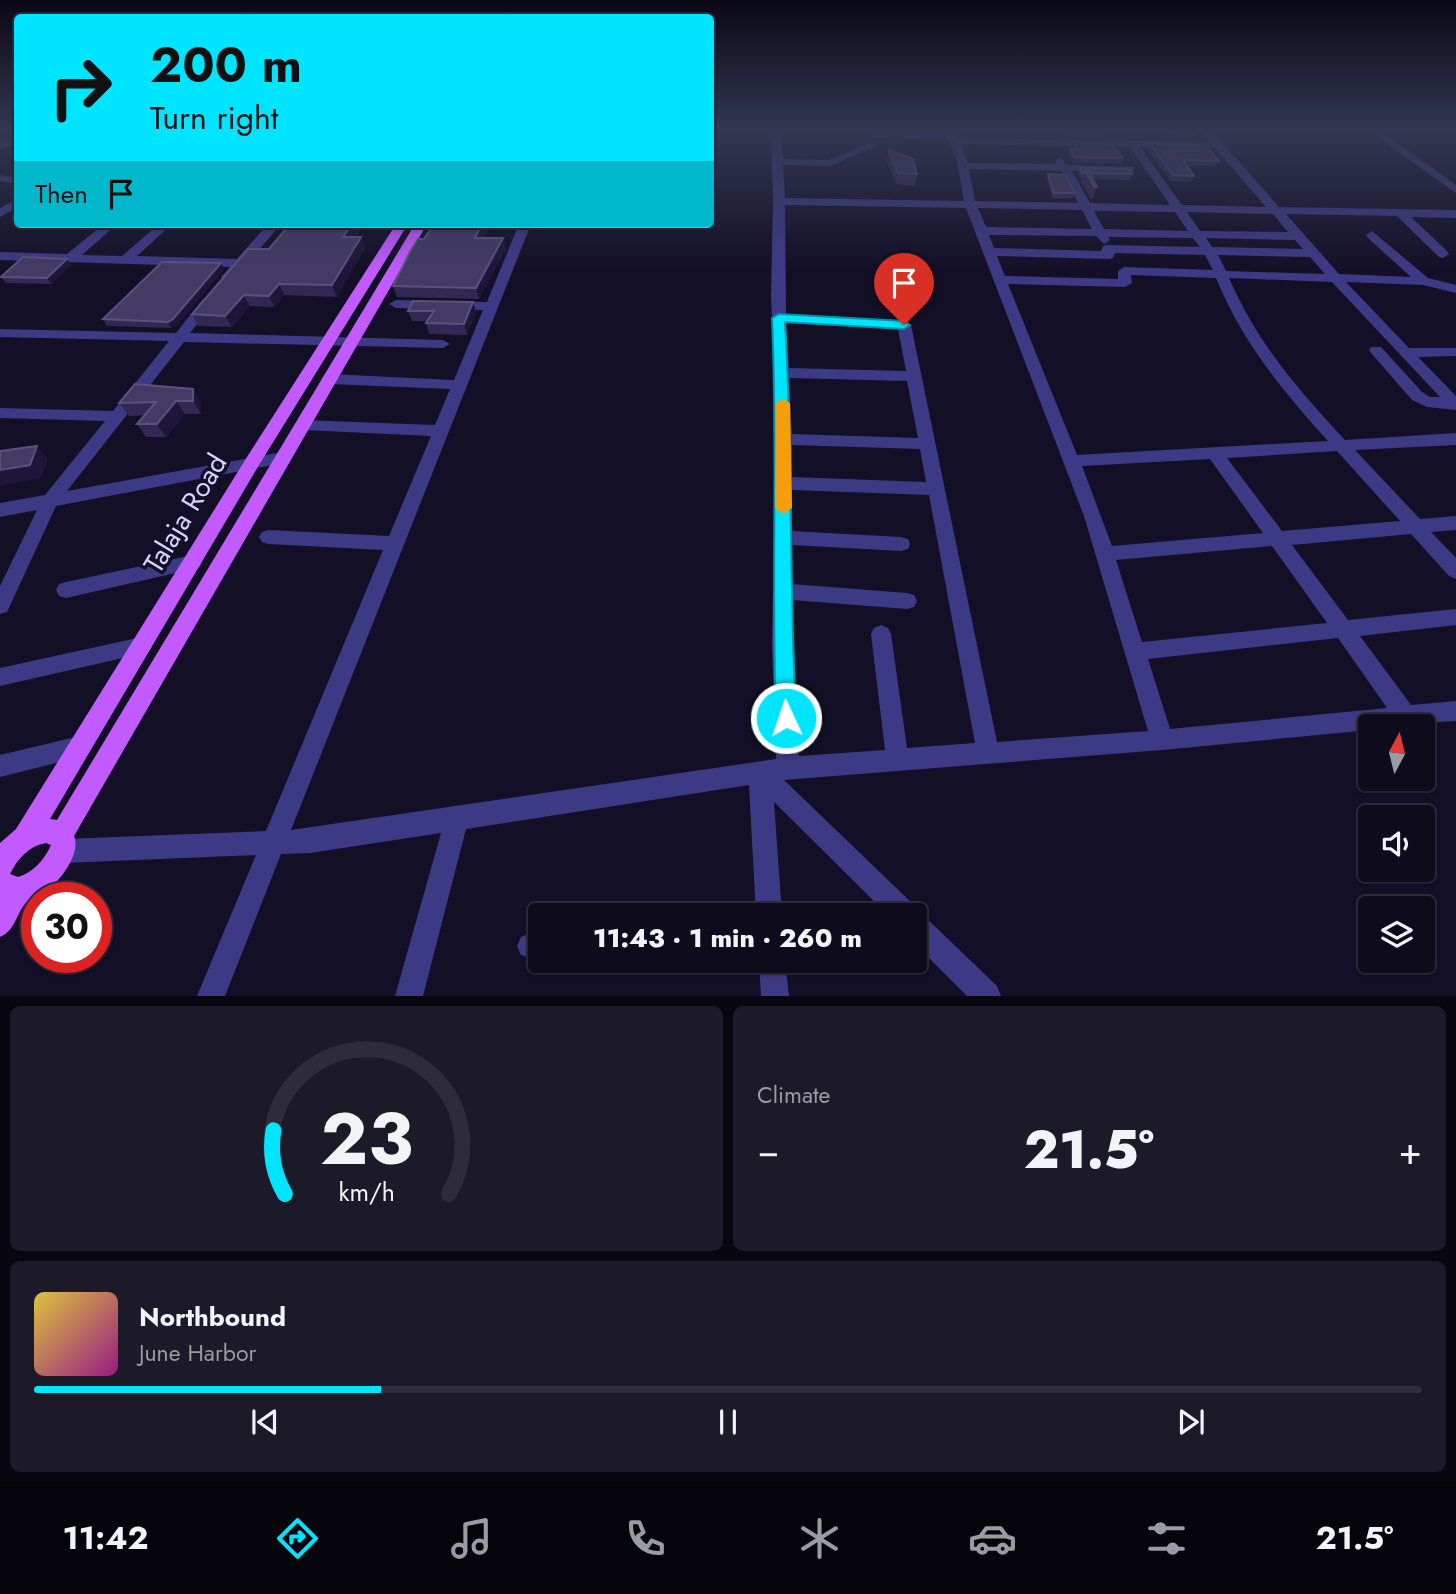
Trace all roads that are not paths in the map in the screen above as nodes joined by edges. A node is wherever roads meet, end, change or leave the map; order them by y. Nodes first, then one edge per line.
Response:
1 (778, 177) edge
2 (964, 177) edge
3 (1070, 177) edge
4 (1157, 177) edge
5 (1248, 177) edge
6 (1439, 177) edge
7 (1456, 190) edge
8 (779, 201) junction
9 (970, 203) junction
10 (1084, 205) junction
11 (1179, 208) junction
12 (1277, 210) junction
13 (1400, 213) junction
14 (1456, 214) edge
15 (106, 228) edge
16 (161, 228) edge
17 (271, 228) edge
18 (399, 228) edge
19 (419, 228) edge
20 (523, 228) edge
21 (982, 231) junction
22 (1100, 233) junction
23 (1372, 235) dead end
24 (1198, 236) junction
25 (1298, 236) junction
26 (1109, 249) junction
27 (1209, 251) junction
28 (990, 252) junction
29 (1313, 253) junction
30 (1443, 254) dead end
31 (0, 256) edge
32 (70, 258) junction
33 (125, 260) junction
34 (240, 263) junction
35 (1222, 274) junction
36 (1336, 278) junction
37 (1001, 280) junction
38 (1423, 281) junction
39 (1456, 289) edge
40 (396, 304) dead end
41 (491, 306) junction
42 (779, 318) junction
43 (0, 333) edge
44 (179, 337) junction
45 (329, 340) junction
46 (352, 341) junction
47 (443, 344) dead end
48 (1376, 350) dead end
49 (1456, 352) edge
50 (1405, 353) junction
51 (782, 373) junction
52 (914, 376) junction
53 (330, 379) junction
54 (459, 386) junction
55 (1455, 404) edge
56 (0, 413) edge
57 (117, 416) junction
58 (303, 425) junction
59 (440, 431) junction
60 (784, 439) junction
61 (1456, 439) edge
62 (928, 444) junction
63 (1339, 446) junction
64 (1216, 455) junction
65 (283, 458) junction
66 (253, 461) junction
67 (1071, 461) junction
68 (784, 483) junction
69 (936, 489) junction
70 (50, 501) junction
71 (0, 510) edge
72 (1456, 523) edge
73 (1414, 526) junction
74 (268, 537) dead end
75 (783, 537) junction
76 (1278, 540) junction
77 (394, 543) junction
78 (901, 544) dead end
79 (1105, 554) junction
80 (193, 562) junction
81 (1456, 571) edge
82 (66, 590) dead end
83 (783, 591) junction
84 (906, 601) dead end
85 (0, 606) edge
86 (1456, 617) edge
87 (1343, 629) junction
88 (881, 634) dead end
89 (142, 646) junction
90 (1135, 652) junction
91 (0, 677) edge
92 (1456, 711) edge
93 (1405, 714) edge
94 (1426, 714) edge
95 (1358, 721) edge
96 (1163, 740) junction
97 (80, 747) junction
98 (988, 752) junction
99 (897, 760) junction
100 (0, 766) edge
101 (788, 768) junction
102 (760, 772) junction
103 (457, 818) junction
104 (25, 838) junction
105 (272, 842) junction
106 (62, 843) junction
107 (0, 866) edge
108 (10, 885) edge
109 (768, 903) edge
110 (893, 903) edge
111 (0, 924) edge
112 (927, 937) edge
113 (773, 973) edge
114 (211, 996) edge
115 (410, 996) edge
116 (775, 996) edge
117 (987, 996) edge

1 - 8 street
2 - 9 street
3 - 10 street
4 - 11 street
5 - 12 street
6 - 7 street
8 - 9 street
8 - 42 street
9 - 10 street
9 - 21 street
10 - 11 street
10 - 22 street
11 - 12 street
11 - 24 street
12 - 13 street
12 - 25 street
13 - 14 street
13 - 30 street
15 - 32 street
16 - 33 street
17 - 34 street
18 - 45 main road, Talaja Road
19 - 46 main road, Talaja Road
20 - 41 street
21 - 22 street
21 - 28 street
22 - 24 street
22 - 26 street
23 - 38 street
24 - 25 street
24 - 27 street
25 - 29 street
26 - 27 street
26 - 28 street
27 - 29 street
27 - 35 street
28 - 37 street
29 - 36 street
31 - 32 street
32 - 33 street
33 - 34 street
34 - 44 street
35 - 36 street
35 - 37 street
35 - 63 street
36 - 38 street
36 - 50 street
37 - 67 street
38 - 39 street
40 - 41 street
41 - 54 street
42 - 51 street
42 - 52 street
43 - 44 street
44 - 45 street
44 - 57 street
45 - 46 street
45 - 66 main road, Talaja Road
46 - 47 street
46 - 53 main road, Talaja Road
48 - 55 street
49 - 50 street
50 - 55 street
51 - 52 street
51 - 60 street
52 - 62 street
53 - 54 street
53 - 58 main road, Talaja Road
54 - 59 street
56 - 57 street
57 - 70 street
58 - 59 street
58 - 65 main road, Talaja Road
59 - 77 street
60 - 62 street
60 - 68 street
61 - 63 street
62 - 69 street
63 - 64 street
63 - 73 street
64 - 67 street
64 - 76 street
65 - 66 street
65 - 106 main road, Talaja Road
66 - 70 street
66 - 80 main road, Talaja Road
67 - 79 street
68 - 69 street
68 - 75 street
69 - 98 street
70 - 71 street
70 - 85 street
72 - 73 street
73 - 76 street
73 - 81 street
74 - 77 street
75 - 78 street
75 - 83 street
76 - 79 street
76 - 87 street
77 - 105 street
79 - 90 street
80 - 82 street
80 - 89 main road, Talaja Road
83 - 84 street
83 - 101 street
86 - 87 street
87 - 90 street
87 - 93 street
88 - 99 street
89 - 91 street
89 - 97 main road, Talaja Road
90 - 96 street
92 - 94 street
95 - 96 street
96 - 98 street
97 - 100 street
97 - 104 main road, Talaja Road
98 - 99 street
99 - 101 street
101 - 102 street
102 - 103 street
102 - 109 street
102 - 110 street
103 - 105 street
103 - 115 street
104 - 106 main road
104 - 107 main road, Talaja Road
105 - 106 street
105 - 114 street
106 - 108 main road, Talaja Road
108 - 111 main road
112 - 117 street
113 - 116 street

